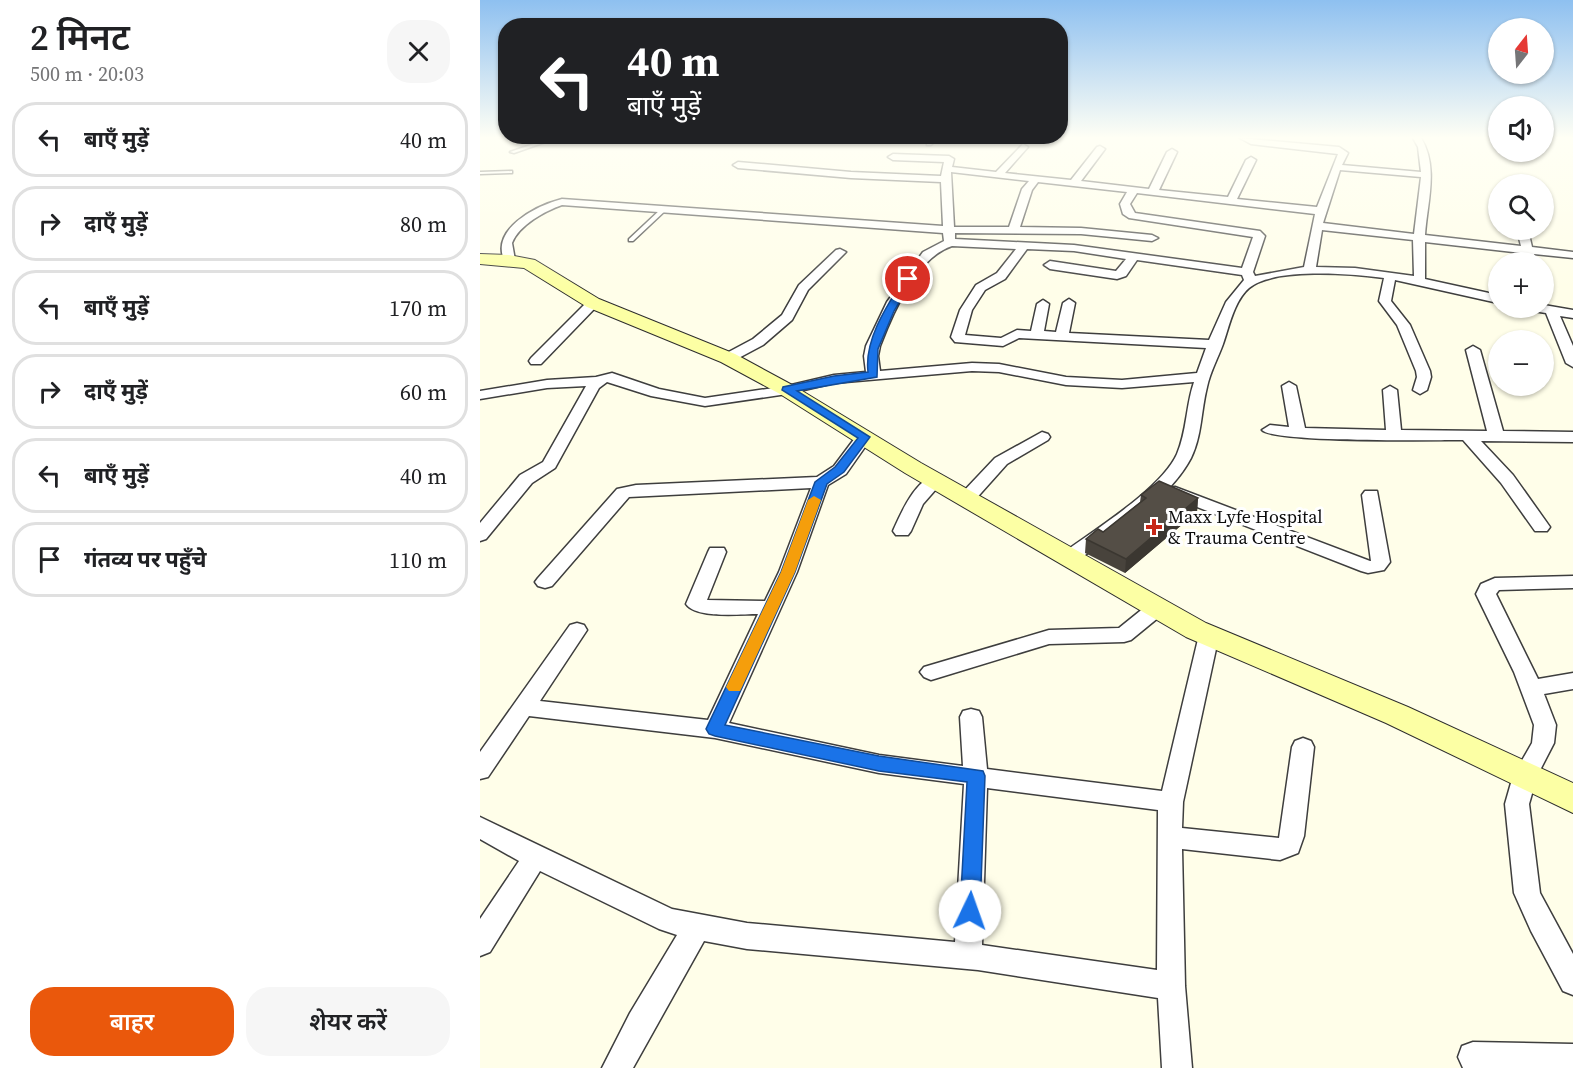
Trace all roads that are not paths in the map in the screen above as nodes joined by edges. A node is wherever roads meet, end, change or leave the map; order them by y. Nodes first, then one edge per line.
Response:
1 (947, 188) edge
2 (1028, 188) edge
3 (1115, 188) edge
4 (1155, 188) edge
5 (1237, 188) edge
6 (1327, 188) edge
7 (1425, 188) edge
8 (1134, 190) junction
9 (1153, 192) junction
10 (1231, 201) junction
11 (663, 210) junction
12 (1321, 211) junction
13 (1317, 226) junction
14 (1014, 230) junction
15 (950, 236) junction
16 (1419, 237) junction
17 (1152, 238) dead end
18 (631, 240) dead end
19 (1526, 240) edge
20 (1023, 247) junction
21 (1528, 249) junction
22 (840, 252) dead end
23 (1528, 252) edge
24 (1573, 255) edge
25 (1134, 256) junction
26 (489, 261) edge
27 (1050, 265) dead end
28 (1309, 271) junction
29 (1249, 277) junction
30 (1390, 277) junction
31 (1419, 280) junction
32 (1488, 297) edge
33 (593, 303) junction
34 (1069, 303) dead end
35 (1043, 304) dead end
36 (1554, 311) edge
37 (1573, 314) edge
38 (1550, 318) edge
39 (1037, 335) junction
40 (1062, 336) junction
41 (1216, 344) junction
42 (1473, 350) dead end
43 (728, 358) junction
44 (536, 361) dead end
45 (1573, 363) edge
46 (873, 374) junction
47 (1202, 377) junction
48 (597, 381) junction
49 (1289, 386) dead end
50 (787, 390) junction
51 (1390, 390) dead end
52 (1420, 390) dead end
53 (480, 395) edge
54 (1270, 430) dead end
55 (1298, 432) junction
56 (1394, 434) junction
57 (1467, 435) junction
58 (1496, 435) junction
59 (1042, 436) dead end
60 (864, 437) junction
61 (1573, 437) edge
62 (936, 480) junction
63 (821, 482) junction
64 (1159, 486) junction
65 (1371, 495) dead end
66 (967, 498) junction
67 (502, 506) junction
68 (480, 507) edge
69 (1541, 526) dead end
70 (902, 531) dead end
71 (480, 535) edge
72 (717, 552) dead end
73 (1070, 557) junction
74 (545, 582) dead end
75 (1573, 582) edge
76 (771, 608) junction
77 (1157, 608) junction
78 (577, 630) dead end
79 (1209, 635) junction
80 (931, 672) dead end
81 (1573, 681) edge
82 (1530, 688) junction
83 (524, 707) junction
84 (972, 717) dead end
85 (715, 729) junction
86 (1304, 747) dead end
87 (480, 770) edge
88 (976, 776) junction
89 (1524, 776) junction
90 (1573, 799) edge
91 (1172, 802) junction
92 (480, 827) edge
93 (1170, 837) junction
94 (535, 857) junction
95 (697, 927) junction
96 (480, 943) edge
97 (968, 956) junction
98 (1573, 981) edge
99 (1171, 986) junction
100 (1473, 1058) dead end
101 (1573, 1059) edge
102 (617, 1068) edge
103 (1177, 1068) edge

1 - 15 street
2 - 14 street
3 - 8 street
4 - 9 street
5 - 10 street
6 - 12 street
7 - 16 street
8 - 9 street
8 - 29 street
9 - 10 street
10 - 12 street
11 - 15 street
11 - 18 lane
11 - 26 street
12 - 13 street
13 - 16 street
13 - 28 street
14 - 15 street
14 - 17 street
15 - 20 street
15 - 46 street
16 - 21 street
16 - 31 street
19 - 21 street
20 - 25 street
20 - 39 street
21 - 23 street
21 - 24 street
22 - 43 street
25 - 27 street
25 - 29 street
26 - 33 street
28 - 29 street
28 - 30 street
29 - 41 street
30 - 31 street
30 - 52 street
31 - 32 street
33 - 43 street
33 - 44 street
34 - 40 street
35 - 39 street
36 - 37 street
38 - 45 street
39 - 40 street
40 - 41 street
41 - 47 street
42 - 58 street
43 - 50 street
46 - 47 street
46 - 50 street
47 - 64 street
48 - 50 street
48 - 53 street
48 - 67 street
49 - 55 street
50 - 60 street
51 - 56 street
54 - 55 street
55 - 56 street
56 - 57 street
57 - 58 street
57 - 69 street
58 - 61 street
59 - 66 street
60 - 62 street
60 - 63 street
62 - 66 street
62 - 70 street
63 - 74 street
63 - 76 street
64 - 65 street
64 - 73 street
66 - 73 street
67 - 68 street
67 - 71 street
72 - 76 street
73 - 77 street
75 - 82 street
76 - 85 street
77 - 79 street
77 - 80 street
78 - 83 street
79 - 89 street
79 - 91 street
81 - 82 street
82 - 89 street
83 - 85 street
83 - 87 street
84 - 88 street
85 - 88 street
86 - 93 street
88 - 91 street
88 - 97 street
89 - 90 street
89 - 98 street
91 - 93 street
92 - 94 street
93 - 99 street
94 - 95 street
94 - 96 street
95 - 97 street
95 - 102 street
97 - 99 street
99 - 103 street
100 - 101 street

